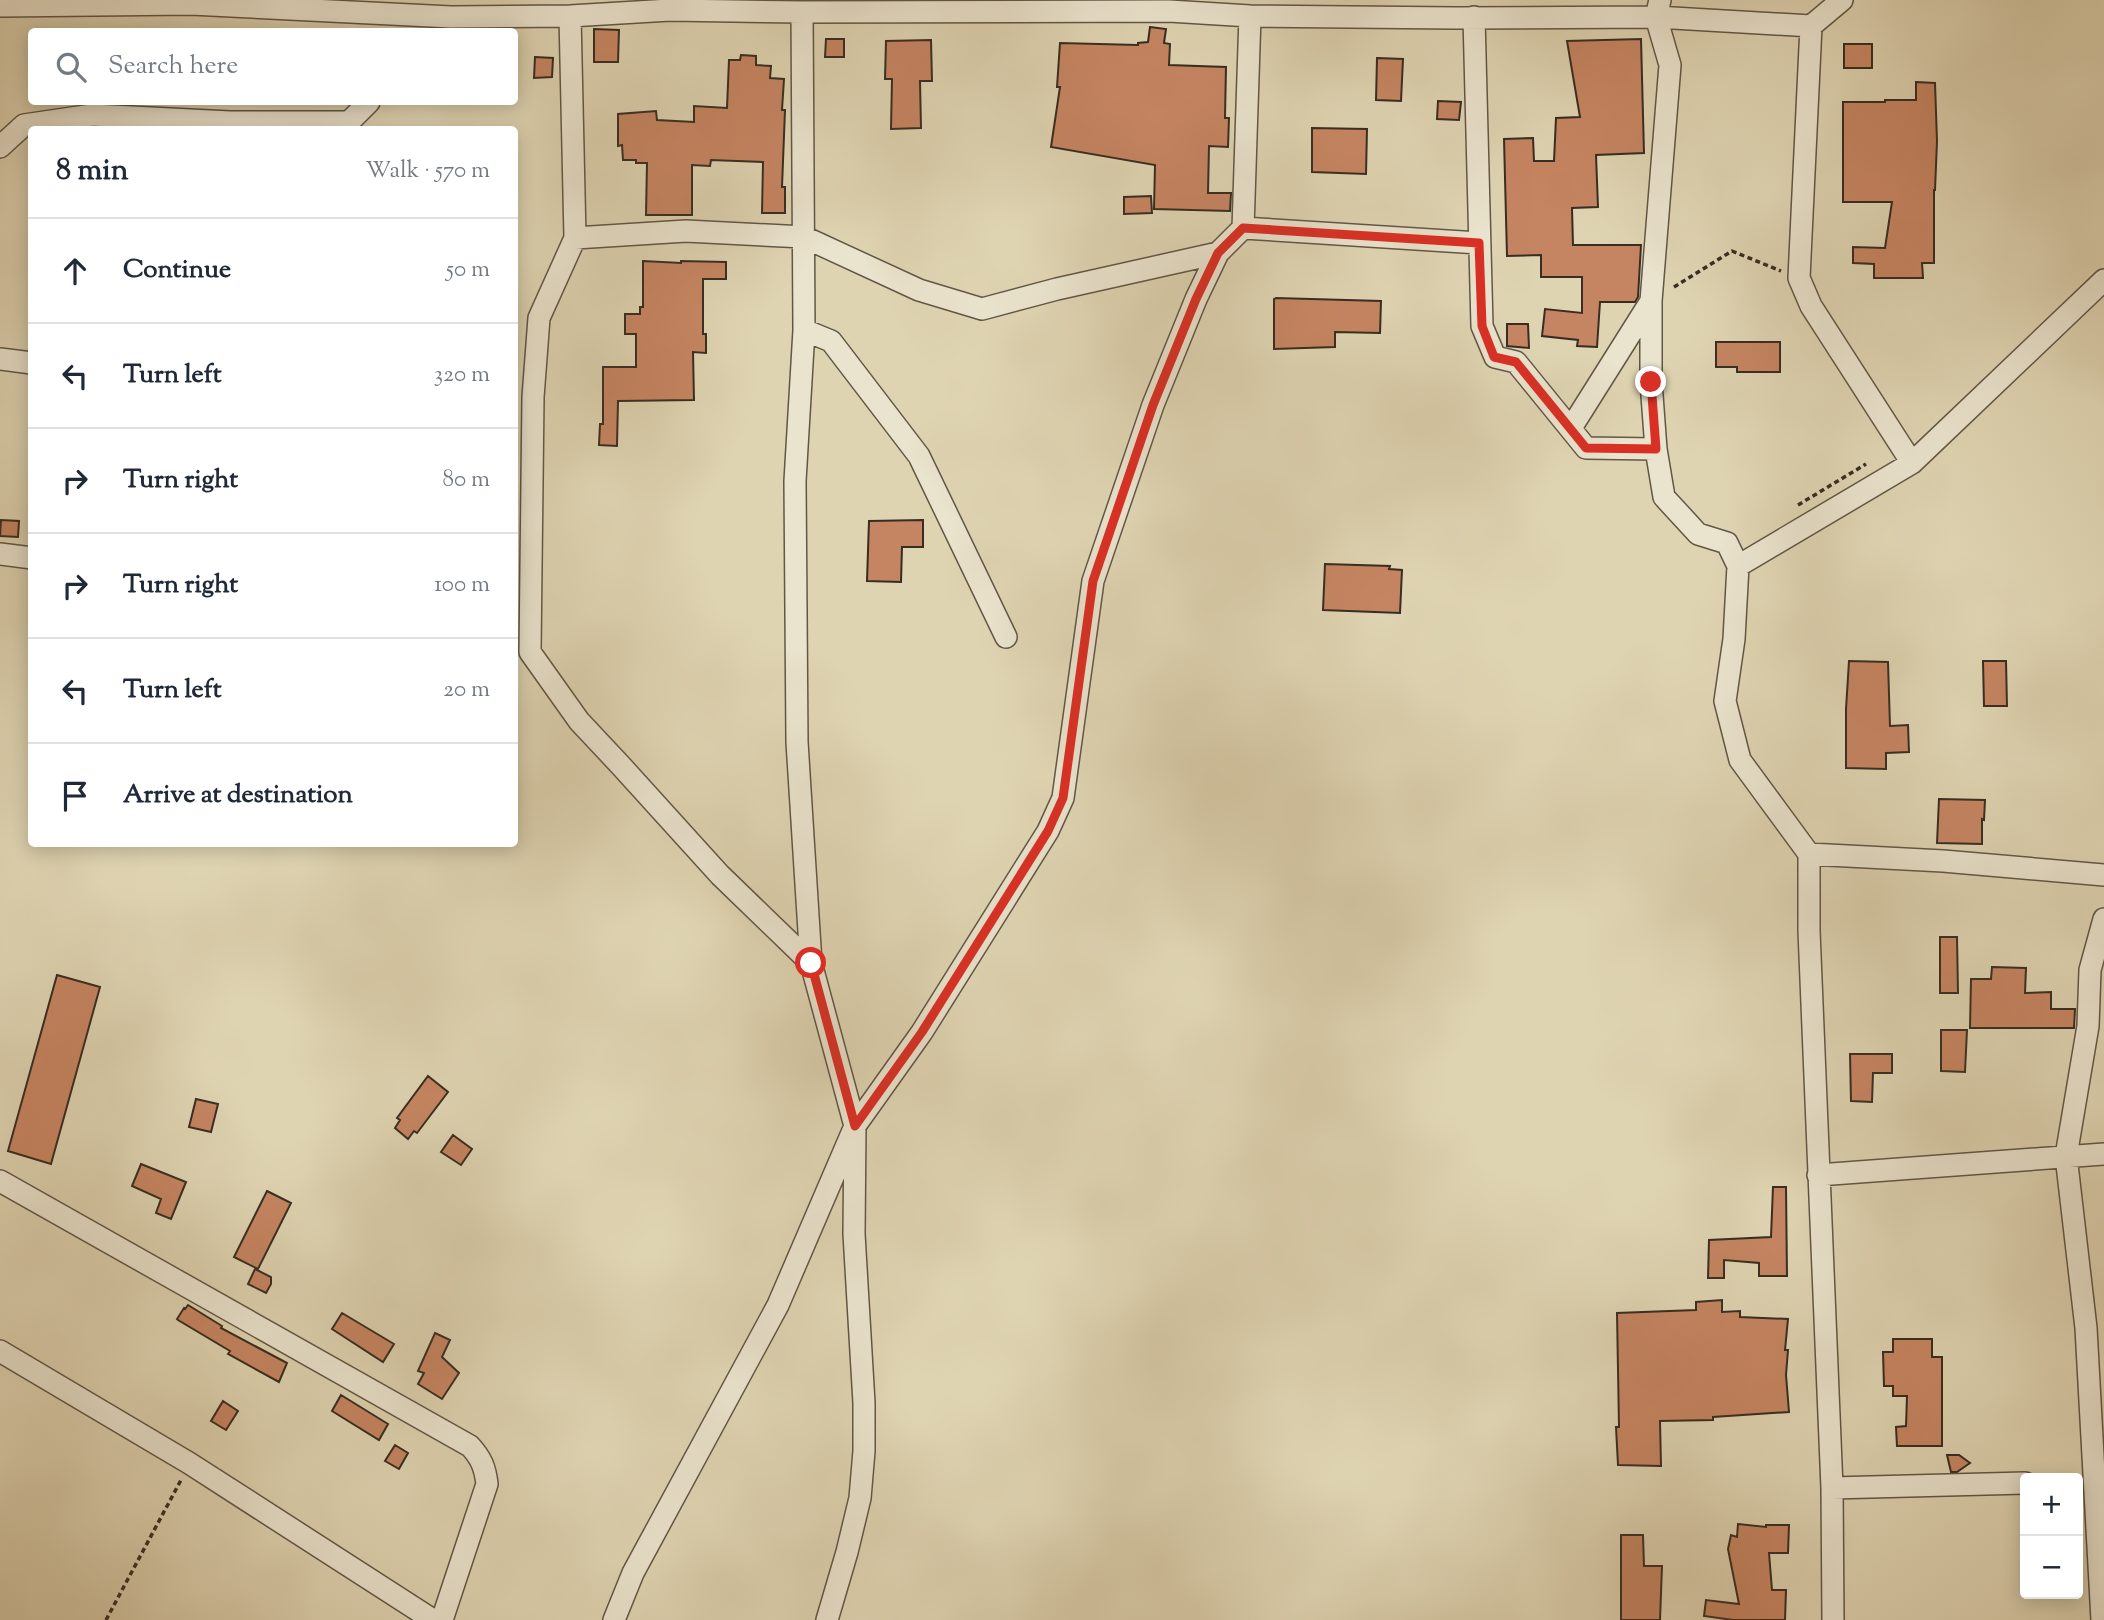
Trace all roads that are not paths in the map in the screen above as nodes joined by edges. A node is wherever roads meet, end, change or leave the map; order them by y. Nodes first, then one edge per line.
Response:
1 (1444, 0) edge
2 (1842, 0) edge
3 (190, 2) edge
4 (668, 5) edge
5 (855, 5) edge
6 (0, 6) edge
7 (1165, 6) edge
8 (1658, 9) edge
9 (802, 12) junction
10 (445, 16) edge
11 (570, 16) junction
12 (1250, 16) junction
13 (1465, 18) junction
14 (1811, 26) junction
15 (366, 105) edge
16 (231, 126) edge
17 (349, 126) edge
18 (0, 147) edge
19 (1243, 228) junction
20 (804, 237) junction
21 (575, 238) junction
22 (1479, 243) junction
23 (1218, 253) junction
24 (2104, 280) edge
25 (1651, 301) junction
26 (803, 330) junction
27 (0, 359) edge
28 (28, 362) edge
29 (524, 396) edge
30 (1571, 428) junction
31 (1656, 449) junction
32 (1912, 463) junction
33 (0, 554) edge
34 (28, 558) edge
35 (1738, 566) junction
36 (1006, 637) dead end
37 (522, 652) edge
38 (1809, 855) junction
39 (2104, 875) edge
40 (2104, 919) edge
41 (811, 963) junction
42 (855, 1126) junction
43 (2104, 1154) edge
44 (2066, 1156) junction
45 (1818, 1175) junction
46 (0, 1181) edge
47 (0, 1351) edge
48 (2087, 1482) edge
49 (2020, 1483) edge
50 (1832, 1488) junction
51 (433, 1620) edge
52 (442, 1620) edge
53 (614, 1620) edge
54 (827, 1620) edge
55 (1833, 1620) edge
56 (2102, 1620) edge

1 - 13 street
2 - 14 street
3 - 6 street
3 - 10 street
4 - 9 street
4 - 11 street
5 - 7 street
5 - 9 street
7 - 12 street
8 - 13 street
8 - 14 street
8 - 25 street
9 - 20 street
10 - 11 street
11 - 21 street
12 - 13 street
12 - 19 street
13 - 22 street
14 - 32 street
15 - 17 street
16 - 17 street
16 - 18 street
19 - 22 street
19 - 23 street
20 - 21 street
20 - 23 street
20 - 26 street
21 - 29 street
22 - 30 street
23 - 42 street
24 - 32 street
25 - 30 street
25 - 31 street
26 - 36 street
26 - 41 street
27 - 28 street
29 - 37 street
30 - 31 street
31 - 35 street
32 - 35 street
33 - 34 street
35 - 38 street
37 - 41 street
38 - 39 street
38 - 45 street
40 - 44 street
41 - 42 street
42 - 53 street
42 - 54 street
43 - 44 street
44 - 45 street
44 - 48 street
45 - 50 street
46 - 52 street
47 - 51 street
48 - 56 street
49 - 50 street
50 - 55 street

